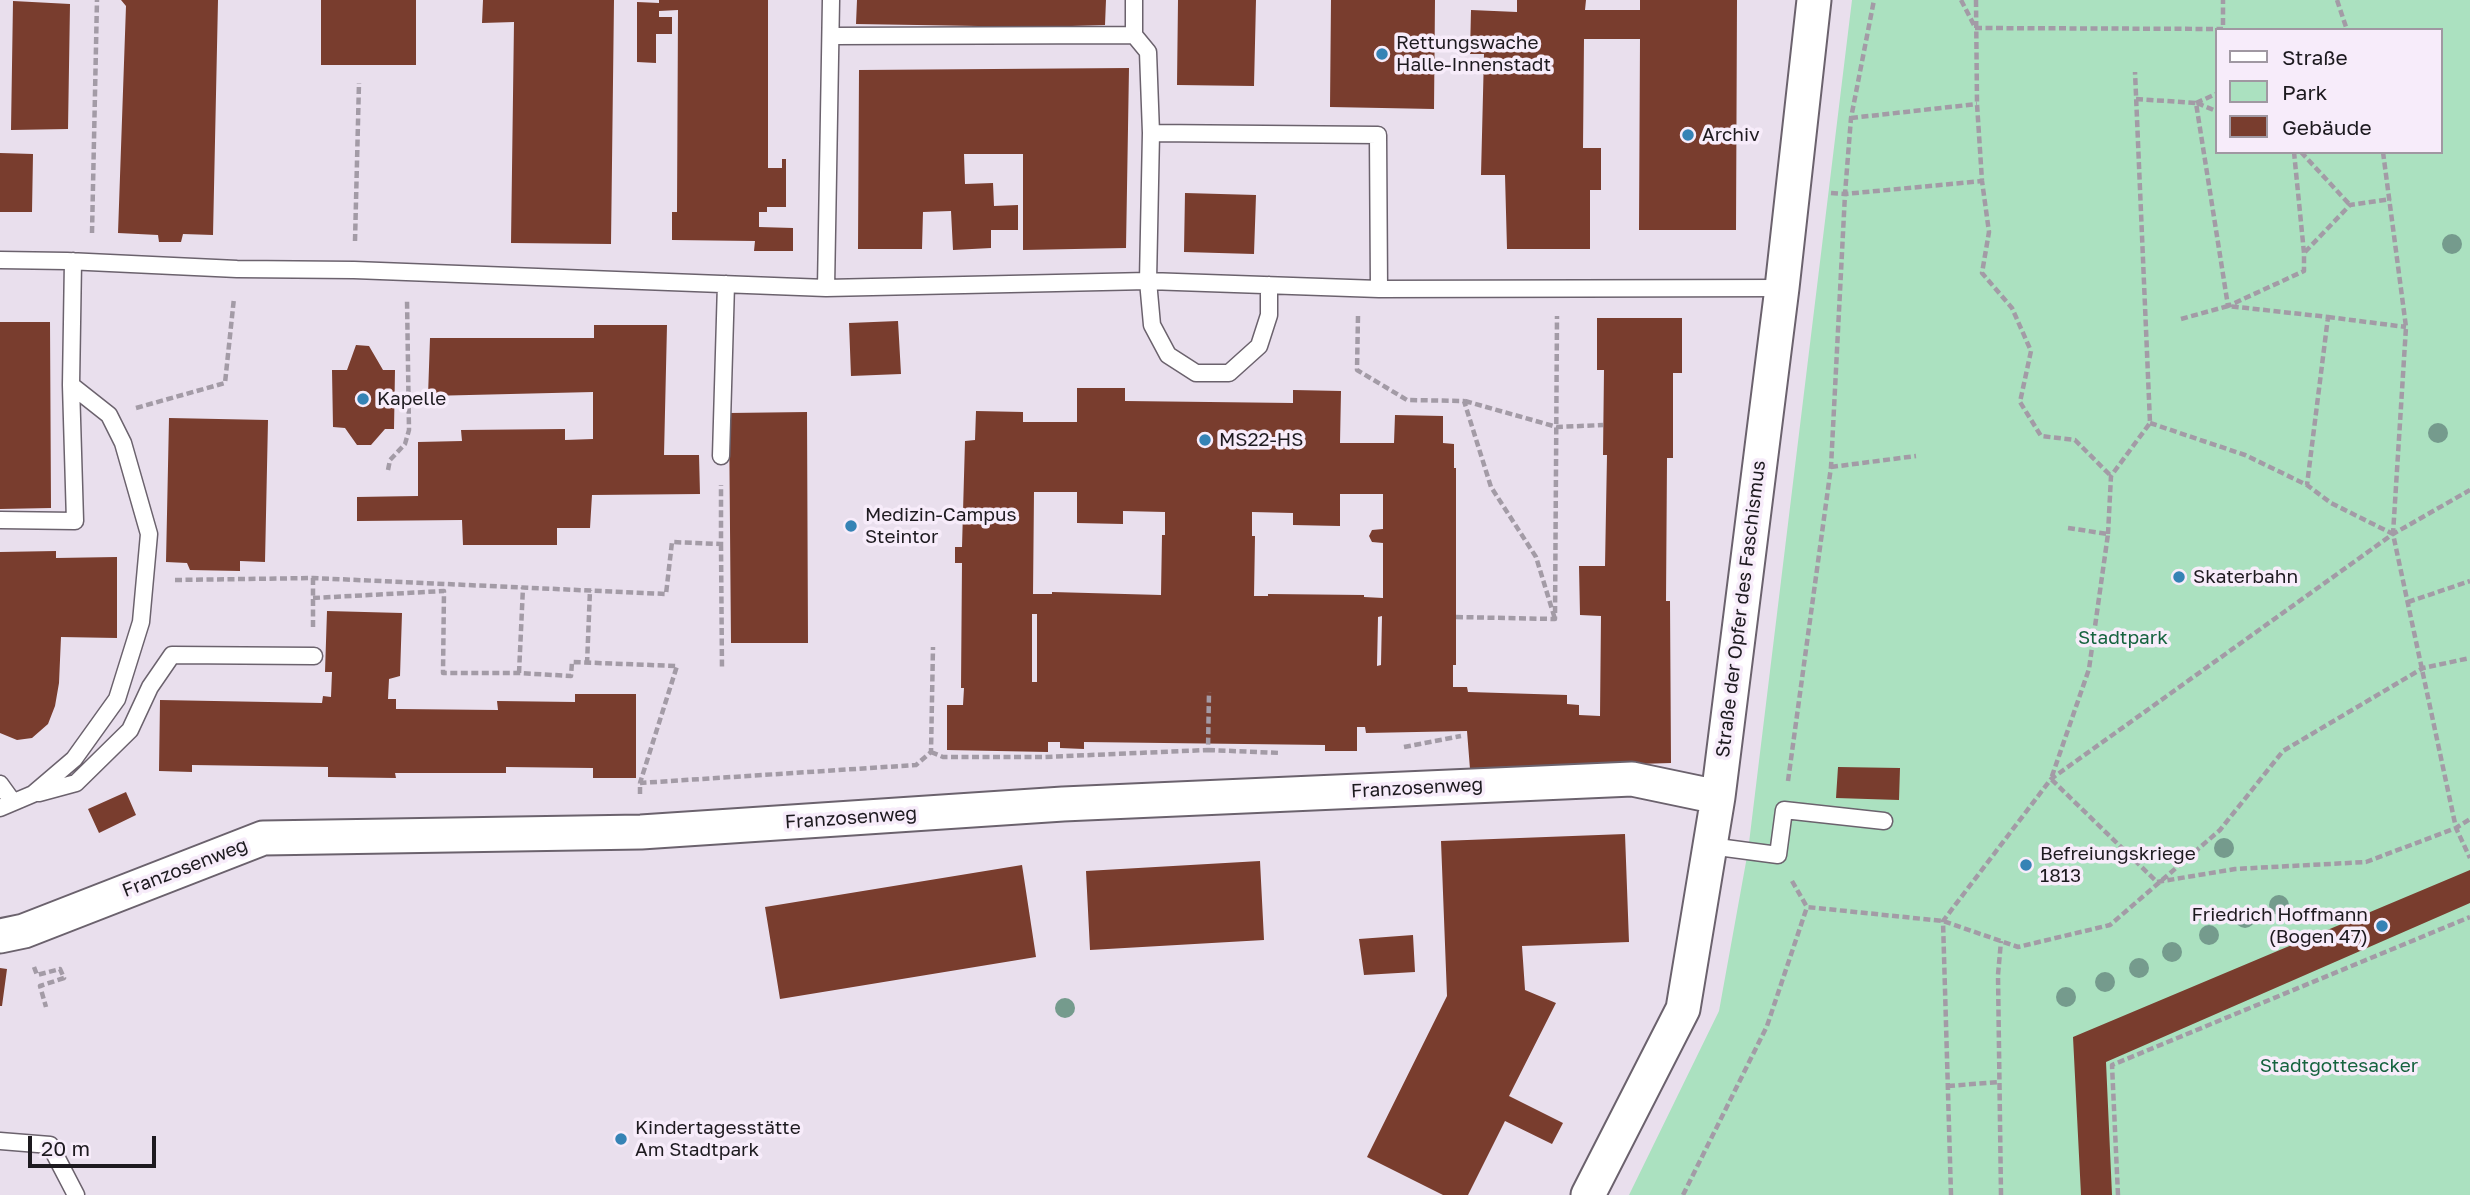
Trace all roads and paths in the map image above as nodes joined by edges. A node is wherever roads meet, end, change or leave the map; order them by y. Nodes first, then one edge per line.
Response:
1 (97, 0) edge
2 (831, 0) edge
3 (1134, 0) edge
4 (1814, 0) edge
5 (1874, 0) edge
6 (1961, 0) edge
7 (1976, 0) edge
8 (2223, 0) edge
9 (2337, 0) edge
10 (1975, 27) junction
11 (2223, 28) edge
12 (2346, 28) edge
13 (2214, 29) edge
14 (1134, 35) junction
15 (832, 36) junction
16 (2135, 72) dead end
17 (359, 83) dead end
18 (2214, 95) edge
19 (2136, 99) junction
20 (2196, 103) junction
21 (1977, 104) junction
22 (2214, 110) edge
23 (1851, 118) junction
24 (1151, 134) junction
25 (2294, 154) edge
26 (2303, 154) edge
27 (2384, 154) edge
28 (1982, 181) junction
29 (1828, 192) dead end
30 (1845, 194) junction
31 (2391, 199) junction
32 (2350, 205) junction
33 (2304, 253) junction
34 (0, 260) edge
35 (73, 261) junction
36 (91, 262) junction
37 (237, 269) junction
38 (354, 270) junction
39 (407, 273) junction
40 (1148, 281) junction
41 (726, 284) junction
42 (1269, 285) junction
43 (825, 288) junction
44 (1358, 288) junction
45 (1558, 288) junction
46 (1782, 288) junction
47 (1379, 289) junction
48 (2228, 306) junction
49 (2328, 317) junction
50 (2181, 319) dead end
51 (2406, 327) junction
52 (71, 385) junction
53 (1465, 401) junction
54 (108, 415) junction
55 (2150, 423) junction
56 (1603, 425) dead end
57 (1557, 427) junction
58 (721, 456) joint
59 (1916, 456) dead end
60 (1831, 467) junction
61 (388, 470) dead end
62 (2110, 476) junction
63 (2307, 485) junction
64 (2470, 490) edge
65 (0, 520) edge
66 (2068, 528) dead end
67 (2108, 534) junction
68 (2393, 534) junction
69 (721, 544) junction
70 (313, 579) junction
71 (2470, 581) edge
72 (523, 587) junction
73 (590, 590) junction
74 (313, 598) junction
75 (2408, 602) junction
76 (1456, 617) dead end
77 (1555, 619) junction
78 (141, 622) junction
79 (313, 626) dead end
80 (933, 647) dead end
81 (314, 656) dead end
82 (2470, 659) edge
83 (587, 664) junction
84 (2423, 668) junction
85 (722, 670) dead end
86 (519, 673) junction
87 (1209, 692) dead end
88 (931, 752) junction
89 (2051, 779) junction
90 (640, 783) junction
91 (0, 784) edge
92 (33, 794) junction
93 (1718, 797) junction
94 (6, 805) edge
95 (1784, 810) junction
96 (2470, 819) edge
97 (1884, 821) dead end
98 (2456, 828) junction
99 (641, 832) junction
100 (1710, 846) junction
101 (1778, 855) junction
102 (2470, 858) edge
103 (2157, 882) junction
104 (1807, 907) junction
105 (2470, 917) edge
106 (1943, 921) junction
107 (0, 936) edge
108 (2001, 941) junction
109 (37, 975) dead end
110 (46, 1007) dead end
111 (1999, 1082) junction
112 (1948, 1086) junction
113 (0, 1141) edge
114 (76, 1195) edge
115 (1588, 1195) edge
116 (1683, 1195) edge
117 (1951, 1195) edge
118 (2001, 1195) edge
119 (2118, 1195) edge

1 - 36 path
2 - 15 lane
3 - 14 lane
4 - 46 street, Straße der Opfer des Faschismus
5 - 23 path
6 - 10 path
7 - 10 path
8 - 11 path
9 - 12 path
10 - 13 path
10 - 21 path
14 - 15 lane
14 - 24 lane
15 - 43 lane
16 - 19 path
17 - 38 path
18 - 20 path
19 - 20 path
19 - 55 path
20 - 22 path
20 - 48 path
21 - 23 path
21 - 28 path
23 - 30 path
24 - 40 lane
24 - 47 lane
25 - 33 path
26 - 32 path
27 - 31 path
28 - 30 path
28 - 62 path
29 - 30 path
30 - 60 path
31 - 32 path
31 - 51 path
32 - 33 path
33 - 48 path
34 - 35 lane
35 - 36 lane
35 - 52 lane
36 - 37 lane
37 - 38 lane
37 - 54 path
38 - 39 lane
39 - 41 lane
39 - 61 path
40 - 42 lane
40 - 42 lane
40 - 43 lane
41 - 43 lane
41 - 58 lane
42 - 44 lane
44 - 47 lane
44 - 53 path
45 - 46 lane
45 - 47 lane
45 - 57 path
46 - 93 street, Straße der Opfer des Faschismus
48 - 49 path
48 - 50 path
49 - 51 path
49 - 63 path
51 - 68 path
52 - 54 lane
52 - 65 lane
53 - 57 path
53 - 77 path
54 - 78 lane
55 - 62 path
55 - 63 path
56 - 57 path
57 - 77 path
58 - 69 path
59 - 60 path
60 - 95 path
62 - 67 path
63 - 68 path
64 - 68 path
66 - 67 path
67 - 89 path
68 - 75 path
68 - 89 path
69 - 73 path
69 - 85 path
70 - 72 path
70 - 74 path
70 - 78 path
71 - 75 path
72 - 73 path
72 - 86 path
73 - 83 path
74 - 79 path
74 - 86 path
75 - 84 path
76 - 77 path
78 - 92 lane
80 - 88 path
81 - 92 lane
82 - 84 path
83 - 86 path
83 - 90 path
84 - 98 path
84 - 103 path
87 - 88 path
88 - 90 path
89 - 103 path
89 - 106 path
90 - 99 path
91 - 94 lane
92 - 94 lane
93 - 99 street, Franzosenweg
93 - 100 street, Straße der Opfer des Faschismus
95 - 97 lane
95 - 101 lane
96 - 98 path
98 - 102 path
98 - 103 path
99 - 107 street, Franzosenweg
100 - 101 lane
100 - 115 street, Straße der Opfer des Faschismus
101 - 104 path
103 - 108 path
104 - 106 path
104 - 116 path
105 - 119 path
106 - 108 path
106 - 112 path
108 - 111 path
109 - 110 path
111 - 112 path
111 - 118 path
112 - 117 path
113 - 114 lane

